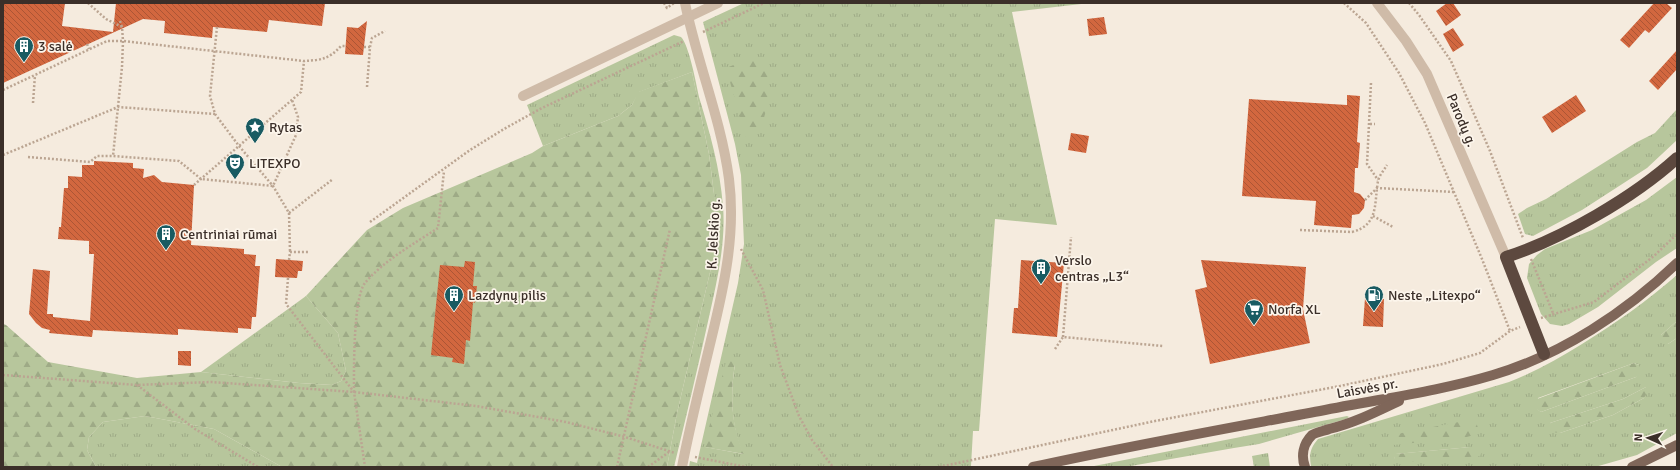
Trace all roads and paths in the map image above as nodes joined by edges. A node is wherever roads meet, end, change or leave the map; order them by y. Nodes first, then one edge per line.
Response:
1 (88, 3) edge
2 (664, 3) edge
3 (674, 3) edge
4 (685, 3) edge
5 (718, 3) edge
6 (764, 3) edge
7 (1344, 3) edge
8 (1377, 3) edge
9 (1409, 3) edge
10 (688, 17) junction
11 (120, 20) dead end
12 (122, 27) junction
13 (217, 27) dead end
14 (385, 31) dead end
15 (693, 37) junction
16 (123, 41) junction
17 (87, 44) dead end
18 (345, 46) dead end
19 (364, 47) dead end
20 (370, 47) junction
21 (89, 49) junction
22 (214, 51) junction
23 (304, 61) junction
24 (35, 75) junction
25 (1371, 82) dead end
26 (367, 87) dead end
27 (3, 90) edge
28 (523, 96) dead end
29 (292, 100) junction
30 (33, 103) dead end
31 (118, 108) junction
32 (215, 114) junction
33 (1370, 124) junction
34 (1375, 124) dead end
35 (239, 146) junction
36 (3, 155) edge
37 (113, 156) junction
38 (28, 157) dead end
39 (1677, 158) edge
40 (1386, 165) dead end
41 (444, 170) junction
42 (201, 179) junction
43 (334, 179) dead end
44 (1378, 180) junction
45 (194, 184) dead end
46 (273, 186) junction
47 (1378, 188) junction
48 (1454, 192) junction
49 (1365, 200) dead end
50 (289, 213) junction
51 (1373, 216) junction
52 (370, 222) dead end
53 (1393, 227) dead end
54 (670, 229) dead end
55 (730, 230) junction
56 (1300, 230) dead end
57 (1677, 234) edge
58 (1071, 237) dead end
59 (1528, 250) junction
60 (290, 252) junction
61 (308, 252) dead end
62 (1506, 257) junction
63 (289, 260) dead end
64 (1677, 263) edge
65 (288, 278) dead end
66 (1553, 313) junction
67 (1531, 322) junction
68 (1510, 331) junction
69 (1063, 337) junction
70 (1164, 346) dead end
71 (1054, 350) dead end
72 (1544, 354) junction
73 (3, 375) edge
74 (137, 384) junction
75 (354, 392) junction
76 (1409, 395) junction
77 (625, 437) junction
78 (1677, 445) edge
79 (670, 451) junction
80 (684, 455) junction
81 (258, 467) edge
82 (365, 467) edge
83 (617, 467) edge
84 (648, 467) edge
85 (682, 467) edge
86 (746, 467) edge
87 (833, 467) edge
88 (939, 467) edge
89 (1032, 467) edge
90 (1305, 467) edge
91 (1632, 467) edge

1 - 12 path
2 - 3 path
4 - 10 street, K. Jelskio g.
5 - 10 street
6 - 15 path
7 - 48 path
8 - 62 street, Parodų g.
9 - 59 path
10 - 15 street, K. Jelskio g.
10 - 28 street
11 - 12 path
12 - 16 path
13 - 22 path
14 - 20 path
15 - 41 path
15 - 55 street, K. Jelskio g.
16 - 21 path
16 - 22 path
16 - 31 path
17 - 21 path
18 - 23 path
19 - 20 path
20 - 26 path
21 - 24 path
22 - 23 path
22 - 32 path
23 - 29 path
24 - 27 path
24 - 30 path
25 - 33 path
29 - 35 path
29 - 46 path
31 - 32 path
31 - 36 path
31 - 37 path
32 - 35 path
33 - 34 path
33 - 44 path
35 - 42 path
35 - 46 path
37 - 38 path
37 - 42 path
39 - 59 highway
40 - 44 path
41 - 52 path
41 - 75 path
42 - 45 path
42 - 46 path
43 - 50 path
44 - 47 path
46 - 50 path
47 - 48 path
47 - 49 path
47 - 51 path
48 - 68 path
50 - 60 path
51 - 53 path
51 - 56 path
54 - 77 path
55 - 80 street, K. Jelskio g.
55 - 87 path
57 - 66 path
58 - 69 path
59 - 62 highway
59 - 66 path
60 - 61 path
60 - 63 path
62 - 67 highway
64 - 72 main road, Laisvės pr.
65 - 75 path
66 - 67 path
67 - 68 path
67 - 72 highway
68 - 88 path
69 - 70 path
69 - 71 path
72 - 76 main road, Laisvės pr.
73 - 74 path
74 - 75 path
74 - 81 path
75 - 77 path
75 - 82 path
76 - 89 main road, Laisvės pr.
76 - 90 main road
77 - 79 path
77 - 83 path
78 - 91 main road
79 - 80 path
79 - 84 path
80 - 85 street, K. Jelskio g.
80 - 86 path

